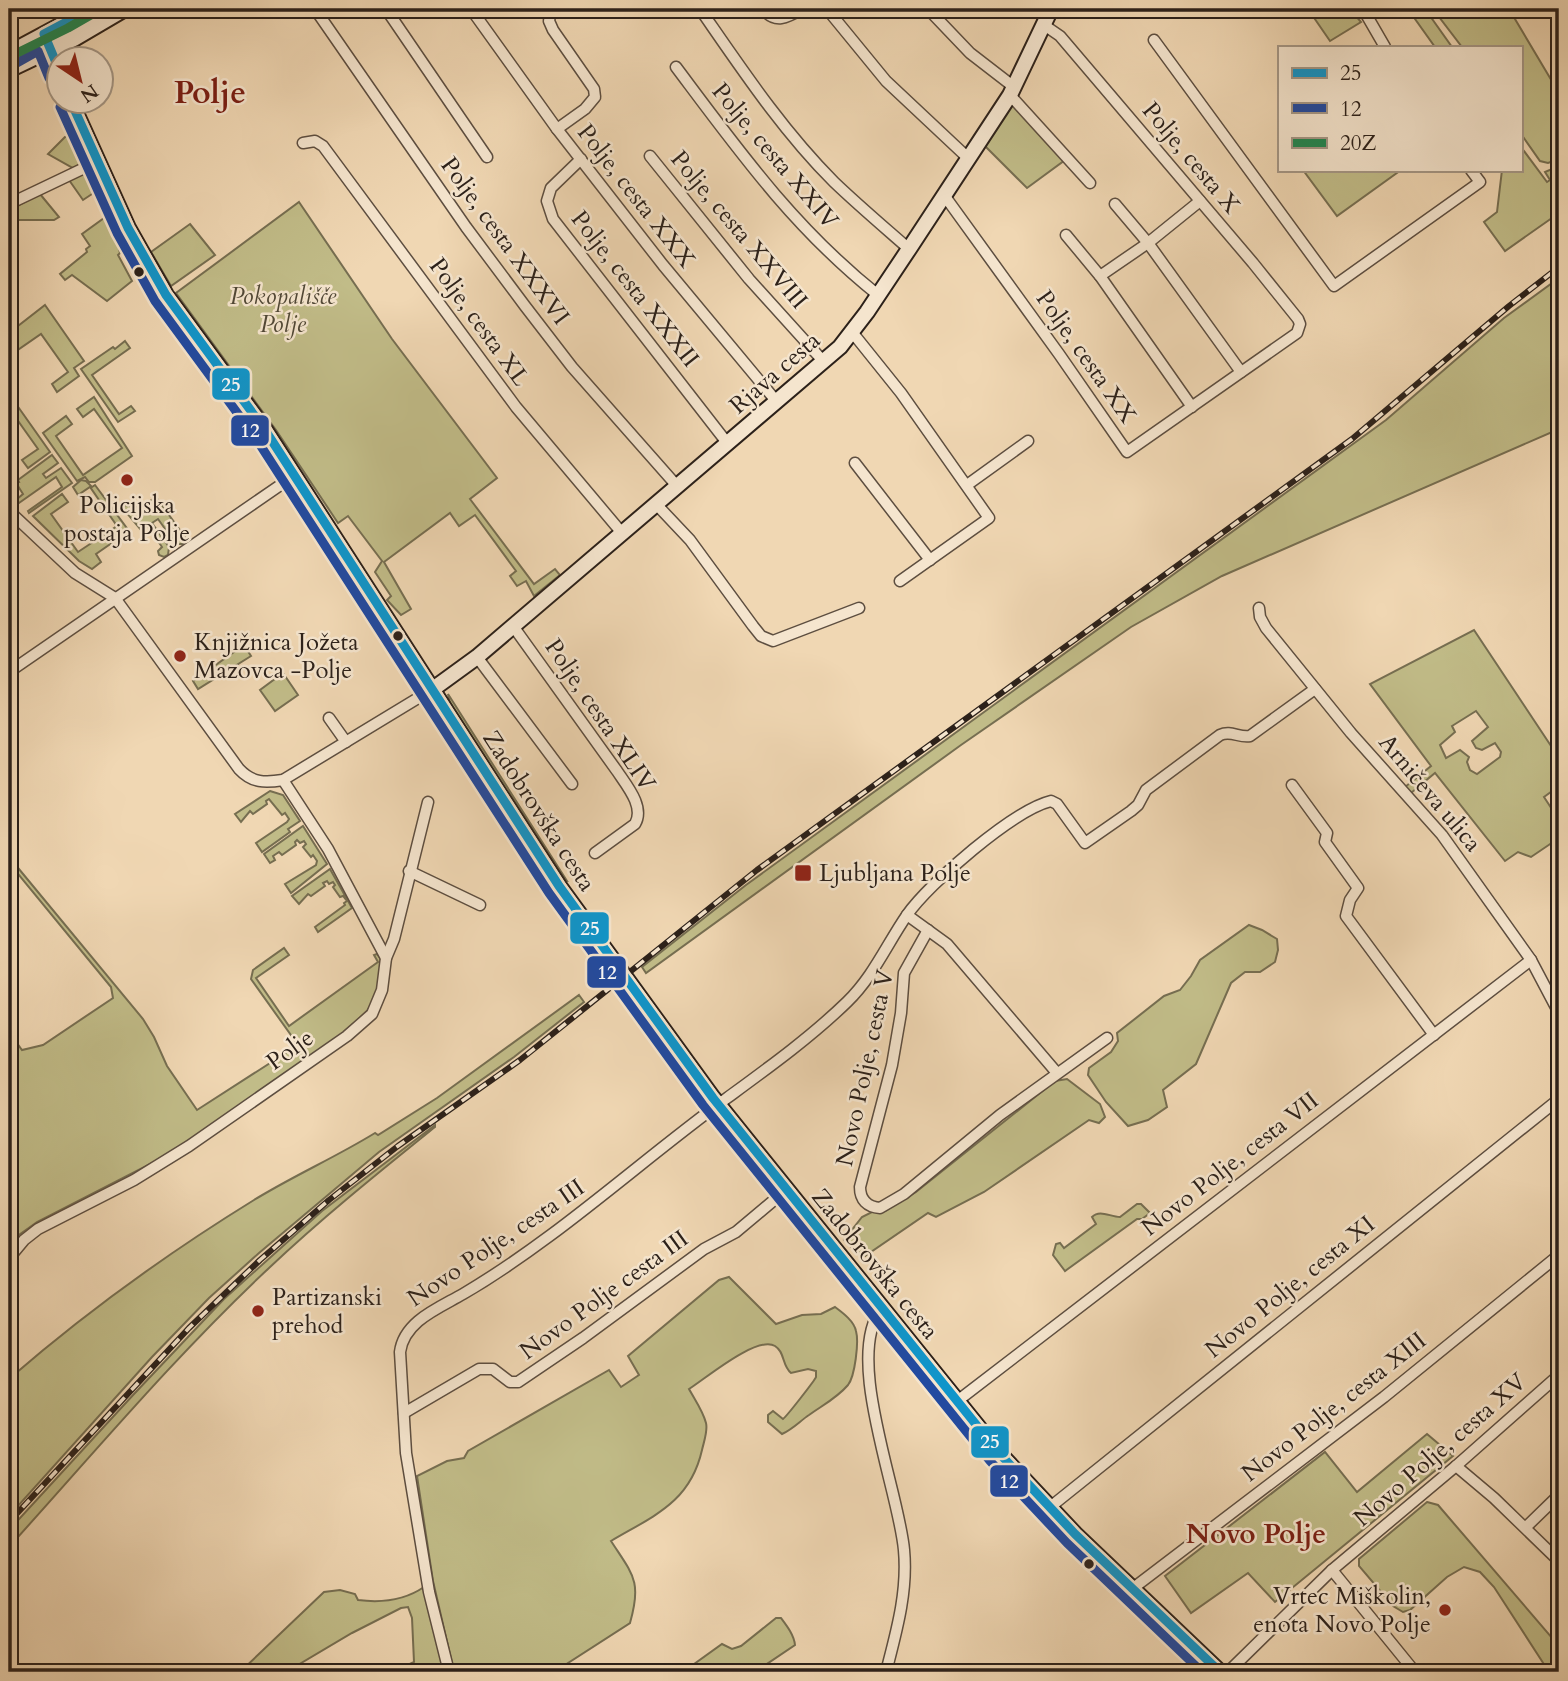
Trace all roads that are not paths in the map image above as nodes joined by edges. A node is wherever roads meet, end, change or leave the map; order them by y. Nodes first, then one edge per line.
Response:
1 (91, 9) edge
2 (125, 9) edge
3 (315, 9) edge
4 (386, 9) edge
5 (471, 9) edge
6 (551, 9) edge
7 (699, 9) edge
8 (763, 9) edge
9 (802, 9) edge
10 (827, 9) edge
11 (928, 9) edge
12 (1051, 9) edge
13 (1363, 9) edge
14 (1044, 25) junction
15 (44, 34) junction
16 (1154, 40) dead end
17 (49, 46) edge
18 (58, 46) edge
19 (1384, 46) edge
20 (46, 52) edge
21 (9, 53) edge
22 (676, 67) dead end
23 (9, 70) edge
24 (1012, 91) junction
25 (77, 116) edge
26 (557, 129) junction
27 (303, 143) dead end
28 (650, 156) dead end
29 (487, 157) dead end
30 (968, 158) junction
31 (581, 159) junction
32 (97, 162) junction
33 (1472, 172) edge
34 (1090, 184) dead end
35 (944, 195) junction
36 (1200, 201) junction
37 (9, 204) edge
38 (1115, 204) dead end
39 (1066, 235) dead end
40 (1147, 243) junction
41 (909, 249) junction
42 (1100, 276) junction
43 (878, 295) junction
44 (852, 332) junction
45 (824, 362) junction
46 (1241, 372) junction
47 (777, 402) junction
48 (1192, 407) junction
49 (1028, 441) dead end
50 (728, 444) junction
51 (855, 463) dead end
52 (295, 475) junction
53 (967, 485) junction
54 (677, 486) junction
55 (656, 504) junction
56 (9, 511) edge
57 (622, 533) junction
58 (930, 560) junction
59 (900, 581) dead end
60 (115, 598) junction
61 (859, 608) dead end
62 (1259, 608) dead end
63 (513, 626) junction
64 (477, 657) junction
65 (9, 672) edge
66 (433, 689) junction
67 (1315, 689) junction
68 (329, 719) dead end
69 (346, 742) junction
70 (283, 780) junction
71 (572, 784) dead end
72 (1292, 785) dead end
73 (428, 803) dead end
74 (596, 853) dead end
75 (409, 872) junction
76 (480, 905) dead end
77 (907, 915) junction
78 (928, 930) junction
79 (386, 958) junction
80 (1531, 960) junction
81 (1559, 1013) edge
82 (1434, 1035) junction
83 (1107, 1038) dead end
84 (1057, 1073) junction
85 (1559, 1099) edge
86 (718, 1104) junction
87 (786, 1190) junction
88 (1559, 1255) edge
89 (9, 1258) edge
90 (881, 1309) junction
91 (1559, 1375) edge
92 (956, 1402) junction
93 (404, 1413) junction
94 (1456, 1466) junction
95 (1559, 1494) edge
96 (1049, 1508) junction
97 (1526, 1527) junction
98 (1559, 1561) edge
99 (1332, 1570) junction
100 (1132, 1589) junction
101 (449, 1672) edge
102 (886, 1672) edge
103 (1220, 1672) edge
104 (1228, 1672) edge
105 (1415, 1672) edge

1 - 15 main road
2 - 18 main road
3 - 54 street, Polje, cesta XXXVI
4 - 29 street
5 - 26 street, Polje, cesta XXX
6 - 26 street
7 - 41 street
8 - 9 street
10 - 30 street
11 - 24 street
12 - 14 main road, Rjava cesta
13 - 19 street
14 - 24 main road, Rjava cesta
14 - 36 street, Polje, cesta X
15 - 17 main road
15 - 21 main road
16 - 33 street
20 - 23 main road
22 - 43 street, Polje, cesta XXIV
24 - 30 main road, Rjava cesta
24 - 34 street
25 - 32 main road, Zadobrovška cesta
26 - 31 street, Polje, cesta XXX
27 - 57 street, Polje, cesta XL
28 - 45 street, Polje, cesta XXVIII
30 - 35 main road, Rjava cesta
31 - 47 street, Polje, cesta XXX
31 - 50 street, Polje, cesta XXXII
32 - 37 street
32 - 52 main road, Zadobrovška cesta
35 - 41 main road, Rjava cesta
35 - 48 street, Polje, cesta XX
36 - 40 street
36 - 46 street, Polje, cesta X
38 - 40 street
39 - 42 street
40 - 42 street
40 - 46 street
41 - 43 main road, Rjava cesta
42 - 48 street
43 - 44 main road, Rjava cesta
44 - 45 main road, Rjava cesta
44 - 53 street
45 - 47 main road, Rjava cesta
46 - 48 street
47 - 50 main road, Rjava cesta
49 - 53 street
50 - 54 main road, Rjava cesta
51 - 58 street
52 - 60 street
52 - 66 main road, Zadobrovška cesta
53 - 58 street
54 - 55 main road, Rjava cesta
55 - 57 main road, Rjava cesta
55 - 61 street
56 - 60 street
57 - 63 main road, Rjava cesta
58 - 59 street
60 - 65 street
60 - 70 street
62 - 67 street, Arničeva ulica
63 - 64 main road, Rjava cesta
63 - 74 street, Polje, cesta XLIV
64 - 66 main road, Rjava cesta
64 - 71 street
66 - 69 street
66 - 86 main road, Zadobrovška cesta
67 - 77 street
67 - 80 street, Arničeva ulica
68 - 69 street
69 - 70 street
70 - 79 street
72 - 82 street
73 - 75 street, Polje
75 - 76 street
75 - 79 street, Polje
77 - 78 street
77 - 86 street
78 - 84 street
78 - 84 street, Novo Polje, cesta V
79 - 89 street, Polje
80 - 81 street, Arničeva ulica
80 - 82 street, Novo Polje, cesta VII
82 - 92 street, Novo Polje, cesta VII
83 - 84 street
85 - 96 street, Novo Polje, cesta XI
86 - 87 main road, Zadobrovška cesta
86 - 93 street, Novo Polje, cesta III
87 - 90 main road, Zadobrovška cesta
87 - 93 street, Novo Polje cesta III
88 - 100 street, Novo Polje, cesta XIII
90 - 92 main road, Zadobrovška cesta
90 - 102 street
91 - 94 street, Novo Polje, cesta XV
92 - 96 main road, Zadobrovška cesta
93 - 101 street, Novo Polje, cesta III
94 - 97 street
94 - 99 street, Novo Polje, cesta XV
95 - 97 street
96 - 100 main road, Zadobrovška cesta
97 - 98 street
99 - 104 street, Novo Polje, cesta XV
99 - 105 street
100 - 103 main road, Zadobrovška cesta

